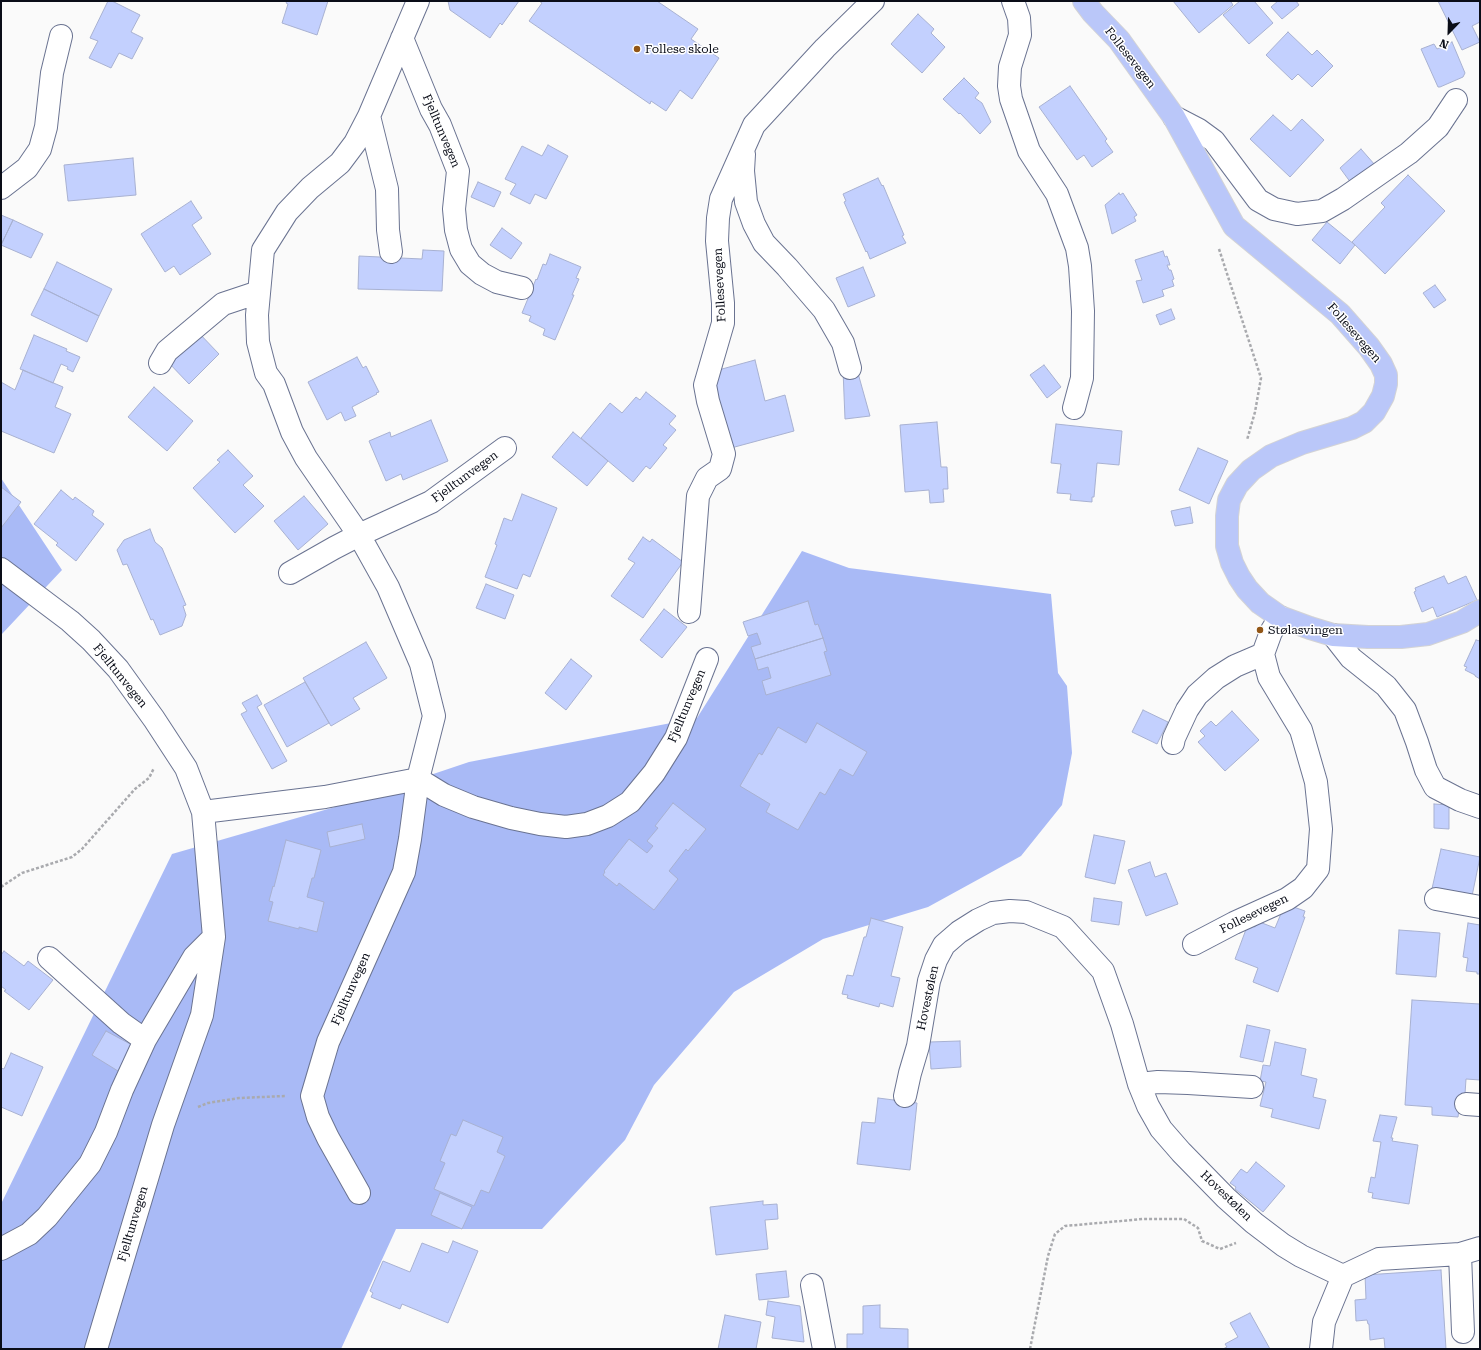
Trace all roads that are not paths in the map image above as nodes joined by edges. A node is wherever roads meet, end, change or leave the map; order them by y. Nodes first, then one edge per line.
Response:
1 (418, 1) edge
2 (873, 1) edge
3 (1013, 1) edge
4 (1084, 1) edge
5 (61, 36) dead end
6 (402, 38) junction
7 (1456, 100) dead end
8 (369, 116) junction
9 (1174, 117) junction
10 (746, 141) junction
11 (1, 188) edge
12 (391, 252) dead end
13 (522, 288) dead end
14 (259, 292) junction
15 (160, 363) dead end
16 (850, 368) dead end
17 (1074, 408) dead end
18 (505, 448) dead end
19 (359, 535) junction
20 (1, 569) edge
21 (290, 573) dead end
22 (1480, 611) edge
23 (689, 612) dead end
24 (1280, 617) junction
25 (1333, 635) junction
26 (1263, 654) junction
27 (708, 659) dead end
28 (1173, 743) dead end
29 (418, 779) junction
30 (1480, 807) edge
31 (203, 812) junction
32 (1436, 899) dead end
33 (1480, 907) edge
34 (214, 937) junction
35 (1194, 944) dead end
36 (49, 958) dead end
37 (145, 1040) junction
38 (1139, 1084) junction
39 (1252, 1087) dead end
40 (905, 1096) dead end
41 (360, 1192) dead end
42 (1, 1249) edge
43 (1470, 1251) edge
44 (1342, 1276) junction
45 (812, 1285) dead end
46 (1463, 1332) dead end
47 (96, 1349) edge
48 (824, 1349) edge
49 (1321, 1349) edge

1 - 6 street, Fjelltunvegen
2 - 10 street, Follesevegen
3 - 17 street
4 - 9 main road, Follesevegen
5 - 11 street
6 - 8 street, Fjelltunvegen
6 - 13 street, Fjelltunvegen
7 - 9 street, Follesevegen
8 - 12 street
8 - 14 street, Fjelltunvegen
9 - 24 main road, Follesevegen
10 - 16 street, Follesevegen
10 - 23 street, Follesevegen
14 - 15 street
14 - 19 street, Fjelltunvegen
18 - 19 street, Fjelltunvegen
19 - 21 street, Fjelltunvegen
19 - 29 street, Fjelltunvegen
20 - 31 street, Fjelltunvegen
22 - 25 main road, Follesevegen
24 - 25 main road, Follesevegen
24 - 26 street
25 - 30 street
26 - 28 street
26 - 35 street, Follesevegen
27 - 29 street, Fjelltunvegen
29 - 31 street
29 - 41 street, Fjelltunvegen
31 - 34 street, Fjelltunvegen
32 - 33 street
34 - 37 street
34 - 47 street, Fjelltunvegen
36 - 37 street
37 - 42 street
38 - 39 street
38 - 40 street, Hovestølen
38 - 44 street, Hovestølen
43 - 44 street
43 - 46 street
44 - 49 street
45 - 48 street

